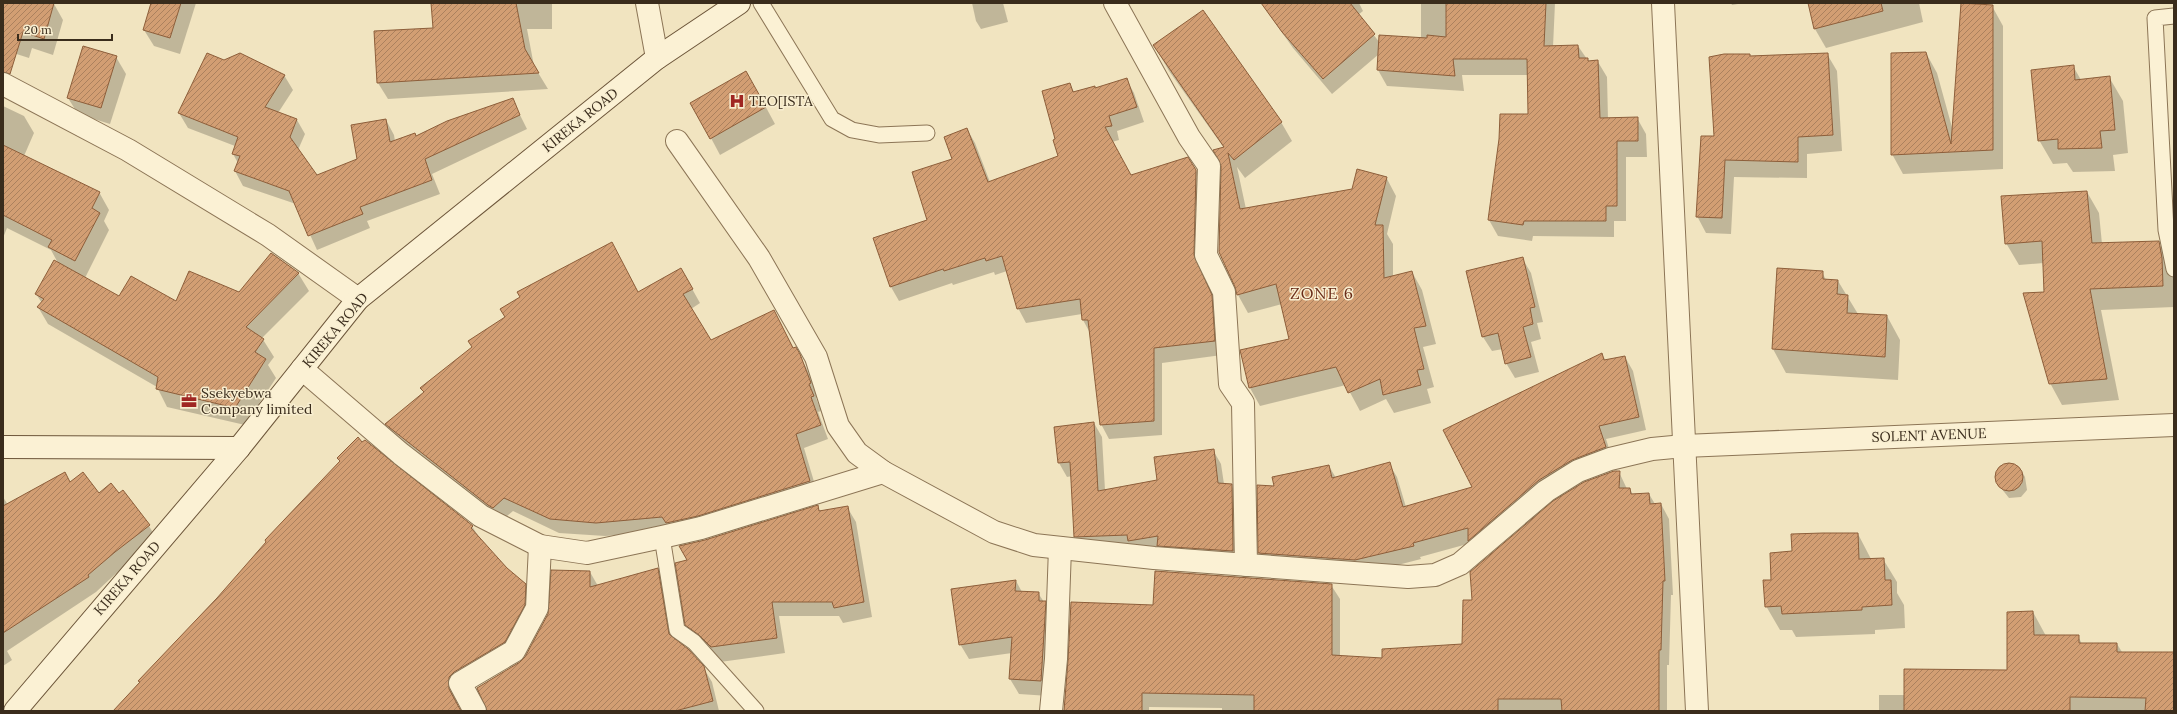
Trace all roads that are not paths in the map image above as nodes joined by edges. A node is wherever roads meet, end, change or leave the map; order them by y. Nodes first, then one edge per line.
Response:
1 (647, 3) edge
2 (739, 3) edge
3 (761, 3) edge
4 (1115, 3) edge
5 (1663, 3) edge
6 (2174, 16) edge
7 (657, 58) junction
8 (3, 84) edge
9 (927, 133) dead end
10 (677, 141) dead end
11 (2174, 269) edge
12 (358, 300) junction
13 (302, 369) junction
14 (2174, 425) edge
15 (1684, 446) junction
16 (3, 447) edge
17 (239, 448) junction
18 (883, 472) junction
19 (662, 537) junction
20 (540, 546) junction
21 (1060, 548) junction
22 (1246, 564) junction
23 (15, 711) edge
24 (475, 711) edge
25 (756, 711) edge
26 (1051, 711) edge
27 (1697, 711) edge

1 - 7 street
2 - 7 street, KIREKA ROAD
3 - 9 lane
4 - 22 street
5 - 15 street
6 - 11 lane
7 - 12 street, KIREKA ROAD
8 - 12 street
10 - 18 street, SOLENT AVENUE
12 - 13 street, KIREKA ROAD
13 - 17 street, KIREKA ROAD
13 - 20 street
14 - 15 street, SOLENT AVENUE
15 - 22 street, SOLENT AVENUE
15 - 27 street
16 - 17 street
17 - 23 street, KIREKA ROAD
18 - 19 street
18 - 21 street, SOLENT AVENUE
19 - 20 street
19 - 25 lane
20 - 24 street
21 - 22 street, SOLENT AVENUE
21 - 26 street

